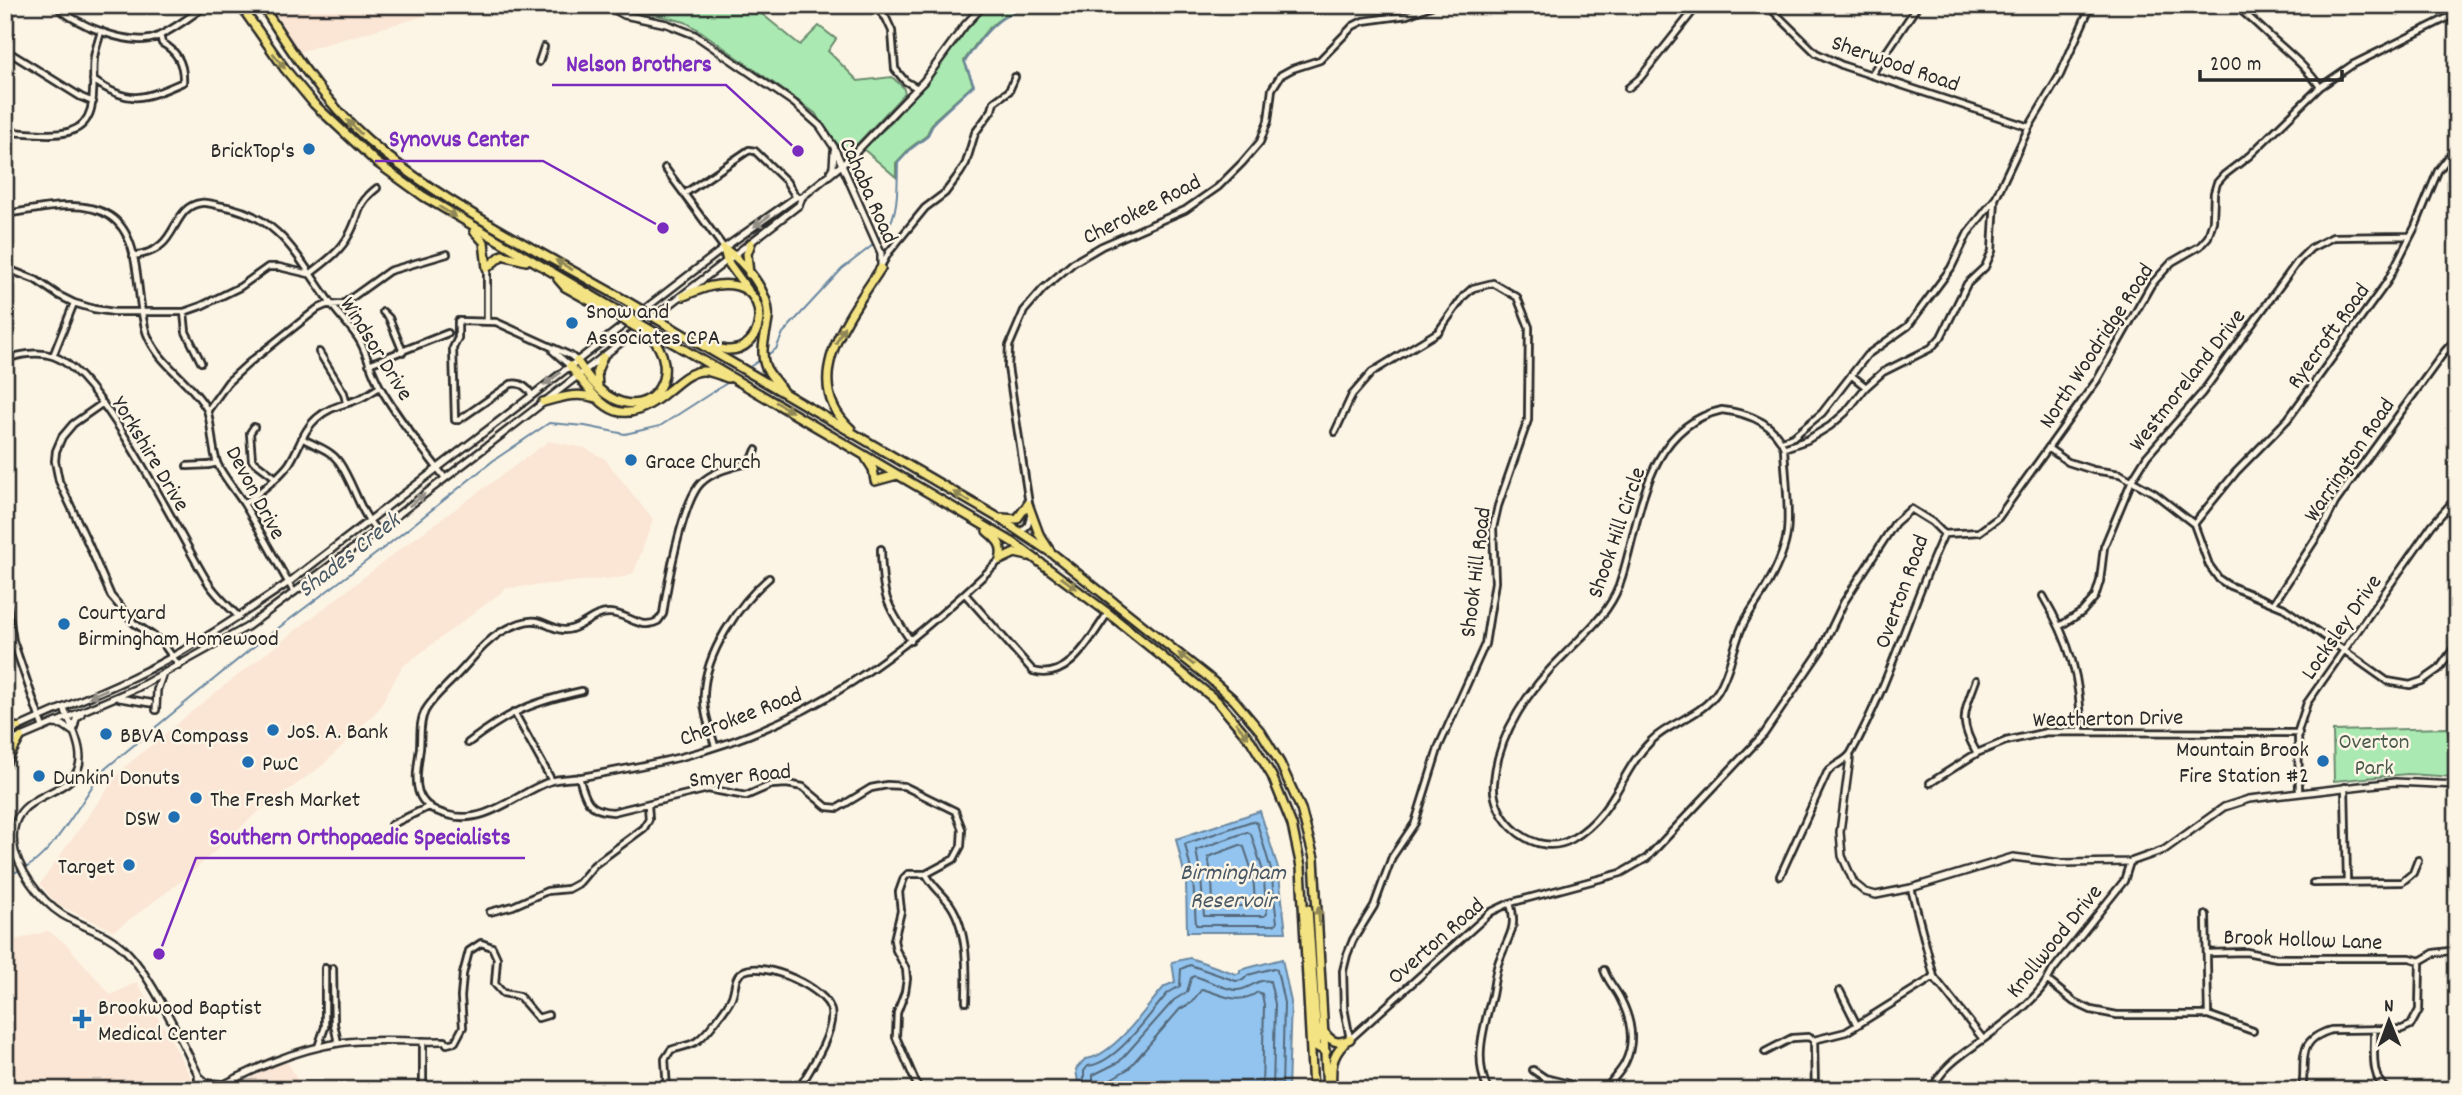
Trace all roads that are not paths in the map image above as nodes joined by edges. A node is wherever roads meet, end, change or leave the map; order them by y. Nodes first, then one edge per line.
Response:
1 (56, 5) edge
2 (207, 5) edge
3 (240, 5) edge
4 (262, 5) edge
5 (606, 5) edge
6 (874, 5) edge
7 (984, 5) edge
8 (1433, 5) edge
9 (1698, 5) edge
10 (1767, 5) edge
11 (1918, 5) edge
12 (2091, 5) edge
13 (2234, 5) edge
14 (2457, 13) edge
15 (101, 31) junction
16 (160, 35) junction
17 (544, 47) dead end
18 (5, 54) edge
19 (539, 62) dead end
20 (1871, 75) junction
21 (1015, 77) dead end
22 (92, 79) junction
23 (2320, 87) junction
24 (916, 88) junction
25 (1628, 88) dead end
26 (93, 102) junction
27 (2029, 127) junction
28 (5, 132) edge
29 (2457, 146) edge
30 (834, 147) junction
31 (842, 165) junction
32 (665, 168) dead end
33 (827, 178) junction
34 (377, 188) dead end
35 (684, 194) junction
36 (799, 197) junction
37 (1995, 200) junction
38 (5, 214) edge
39 (467, 223) junction
40 (2409, 236) junction
41 (751, 243) junction
42 (724, 248) junction
43 (447, 254) dead end
44 (133, 256) junction
45 (734, 256) junction
46 (727, 261) junction
47 (538, 264) junction
48 (5, 268) edge
49 (487, 268) junction
50 (881, 268) junction
51 (310, 274) junction
52 (749, 274) junction
53 (749, 292) junction
54 (684, 296) junction
55 (74, 303) junction
56 (332, 306) junction
57 (611, 310) junction
58 (140, 311) junction
59 (184, 312) junction
60 (383, 312) dead end
61 (487, 321) junction
62 (447, 332) dead end
63 (691, 338) junction
64 (2457, 338) edge
65 (319, 352) dead end
66 (403, 352) junction
67 (53, 356) junction
68 (603, 357) junction
69 (5, 360) edge
70 (201, 362) dead end
71 (573, 363) junction
72 (369, 364) junction
73 (581, 373) junction
74 (1851, 375) junction
75 (747, 385) junction
76 (380, 387) junction
77 (1866, 387) junction
78 (598, 388) junction
79 (785, 393) junction
80 (532, 395) junction
81 (596, 398) junction
82 (655, 398) junction
83 (346, 402) junction
84 (543, 402) junction
85 (103, 403) junction
86 (208, 410) junction
87 (254, 427) dead end
88 (1335, 432) dead end
89 (302, 438) junction
90 (862, 438) junction
91 (1782, 441) junction
92 (1784, 448) junction
93 (2048, 448) junction
94 (756, 450) dead end
95 (864, 455) junction
96 (216, 463) junction
97 (187, 466) dead end
98 (437, 468) junction
99 (898, 475) junction
100 (275, 478) junction
101 (445, 478) junction
102 (2132, 480) junction
103 (916, 486) junction
104 (2457, 497) edge
105 (244, 504) junction
106 (1028, 504) junction
107 (970, 517) junction
108 (997, 517) junction
109 (368, 521) junction
110 (2194, 524) junction
111 (377, 531) junction
112 (1020, 533) junction
113 (1944, 534) junction
114 (881, 549) dead end
115 (1053, 554) junction
116 (1033, 557) junction
117 (1000, 560) junction
118 (769, 578) dead end
119 (288, 583) junction
120 (5, 591) edge
121 (295, 593) junction
122 (965, 594) junction
123 (2043, 596) dead end
124 (2274, 603) junction
125 (1108, 613) junction
126 (239, 617) junction
127 (2060, 626) junction
128 (911, 641) junction
129 (2457, 644) edge
130 (2343, 651) junction
131 (172, 657) junction
132 (179, 666) junction
133 (162, 676) junction
134 (1976, 680) dead end
135 (582, 691) dead end
136 (116, 698) junction
137 (150, 703) dead end
138 (64, 708) junction
139 (156, 710) dead end
140 (83, 711) junction
141 (513, 712) junction
142 (67, 717) junction
143 (38, 719) junction
144 (53, 724) junction
145 (5, 727) edge
146 (19, 727) junction
147 (43, 728) junction
148 (73, 732) junction
149 (2081, 732) junction
150 (2299, 733) junction
151 (5, 734) edge
152 (21, 737) junction
153 (468, 743) dead end
154 (5, 744) edge
155 (715, 746) junction
156 (1977, 753) junction
157 (1850, 757) junction
158 (5, 765) edge
159 (579, 778) junction
160 (552, 781) junction
161 (1930, 783) dead end
162 (2457, 785) edge
163 (2345, 787) junction
164 (2299, 792) junction
165 (648, 805) junction
166 (430, 806) junction
167 (391, 825) dead end
168 (2418, 860) dead end
169 (2130, 862) junction
170 (1301, 867) junction
171 (926, 874) junction
172 (1780, 876) dead end
173 (2347, 882) junction
174 (2313, 883) dead end
175 (1911, 888) junction
176 (1510, 903) junction
177 (490, 912) dead end
178 (2206, 915) dead end
179 (2457, 950) edge
180 (2207, 953) junction
181 (2420, 961) junction
182 (325, 968) dead end
183 (333, 968) dead end
184 (1604, 970) dead end
185 (1934, 977) junction
186 (2048, 981) junction
187 (1840, 991) dead end
188 (966, 1002) dead end
189 (548, 1015) dead end
190 (2208, 1015) junction
191 (1317, 1025) junction
192 (1857, 1025) junction
193 (2374, 1030) junction
194 (2253, 1031) dead end
195 (1325, 1033) junction
196 (1814, 1040) junction
197 (1983, 1040) junction
198 (423, 1041) junction
199 (443, 1041) joint
200 (1347, 1042) junction
201 (338, 1043) junction
202 (318, 1047) junction
203 (1326, 1052) junction
204 (1765, 1052) dead end
205 (1533, 1070) dead end
206 (198, 1075) junction
207 (223, 1085) junction
208 (198, 1090) edge
209 (206, 1090) edge
210 (213, 1090) edge
211 (423, 1090) edge
212 (667, 1090) edge
213 (798, 1090) edge
214 (919, 1090) edge
215 (1313, 1090) edge
216 (1330, 1090) edge
217 (1488, 1090) edge
218 (1573, 1090) edge
219 (1606, 1090) edge
220 (1815, 1090) edge
221 (1932, 1090) edge
222 (2302, 1090) edge
223 (2388, 1090) edge

1 - 15 street
2 - 16 street
3 -> 39 highway
63 -> 4 highway, bridge
5 - 30 main road, Cahaba Road
6 - 24 street
7 - 24 main road
8 - 106 street, Cherokee Road
9 - 25 street
10 - 20 street, Sherwood Road
11 - 20 street
12 - 27 street
13 - 23 street
14 - 23 street, North Woodridge Road
15 - 16 street
15 - 22 street
16 - 22 street
17 - 19 street
18 - 26 street
20 - 27 street, Sherwood Road
21 - 50 street
22 - 26 street
23 - 93 street, North Woodridge Road
24 - 31 main road
26 - 28 street
27 - 37 street
29 - 40 street, Ryecroft Road
30 - 31 main road, Cahaba Road
30 - 33 main road
31 - 33 main road
31 - 50 main road, Cahaba Road
32 - 35 street
33 - 36 main road
34 - 51 street
35 - 36 street
35 - 42 street
36 - 41 main road
36 -> 42 main road
37 - 74 street
37 - 77 street
38 - 44 street
39 - 47 highway
39 - 49 highway
40 - 102 street, Westmoreland Drive
40 - 110 street, Ryecroft Road
41 - 45 main road
41 - 52 highway
42 - 45 highway
42 - 46 highway
42 - 71 main road
43 - 56 street
44 - 51 street, Windsor Drive
44 - 58 street
45 - 46 main road
45 - 52 highway
46 - 53 highway
46 - 54 main road
47 - 49 highway
47 - 57 highway
48 - 55 street
49 - 61 street
90 -> 50 highway
51 - 56 street, Windsor Drive
51 - 59 street
52 - 79 highway
53 - 54 highway
53 - 63 highway
54 - 68 main road
55 - 58 street
55 - 67 street
56 - 72 street, Windsor Drive
56 - 86 street
57 - 75 highway, bridge
57 - 82 highway, bridge
58 - 59 street
58 - 86 street
59 - 70 street
60 - 66 street
61 - 71 street
61 - 80 street
62 - 66 street
63 - 79 highway
64 - 124 street, Warrington Road
65 - 83 street
66 - 72 street
67 - 69 street
67 - 85 street, Yorkshire Drive
68 - 73 main road
68 - 78 highway
71 - 73 highway
71 -> 80 main road
72 - 76 street, Windsor Drive
73 - 78 highway
73 - 81 highway
73 - 84 main road
74 - 77 street
74 - 91 street
75 - 82 highway
75 -> 95 highway
76 - 83 street
76 - 98 street, Windsor Drive
77 - 92 street
78 - 82 highway
79 - 90 highway
80 - 98 main road
81 - 82 highway
81 - 84 highway
83 - 89 street
84 - 101 main road
85 - 126 street, Yorkshire Drive
85 - 131 street
86 - 96 street, Devon Drive
87 - 100 street
88 - 200 street, Shook Hill Road
89 - 100 street
89 - 109 street
108 -> 90 highway
91 - 92 street, Shook Hill Circle
91 - 92 street, Shook Hill Circle
93 - 102 street
93 - 113 street, North Woodridge Road
94 - 166 street
95 - 99 highway
95 - 99 highway
96 - 97 street
96 - 105 street, Devon Drive
98 - 101 street, Windsor Drive
98 - 109 main road
99 - 103 highway
100 - 105 street
111 -> 101 main road
102 - 110 street
102 - 127 street, Westmoreland Drive
103 - 107 highway
103 - 112 highway
104 - 130 street, Locksley Drive
105 - 119 street, Devon Drive
106 - 108 highway
106 - 112 street, Cherokee Road
106 - 115 highway
107 - 116 highway
107 - 117 highway
108 - 112 highway
109 - 111 street
109 - 119 main road
110 - 124 street
111 - 121 main road
112 - 115 highway
113 - 157 street, Overton Road
113 - 176 street, Overton Road
114 - 128 street
195 -> 115 highway
116 - 117 highway
116 -> 125 highway
117 - 122 street, Cherokee Road
118 - 155 street
119 - 121 street, Devon Drive
119 - 126 main road
120 - 143 street
121 - 132 main road
122 - 125 street
122 - 128 street, Cherokee Road
123 - 127 street
124 - 130 street
125 -> 170 highway
126 - 131 main road
127 - 149 street
128 - 155 street, Cherokee Road
129 - 130 street
130 - 150 street, Locksley Drive
131 - 132 street
131 -> 138 main road
132 - 133 main road
133 - 136 main road
133 - 139 main road
134 - 156 street
135 - 141 street
136 - 137 main road
136 - 140 main road
138 - 142 main road
138 - 143 main road
140 - 142 main road
140 - 148 main road
141 - 153 street
141 - 160 street
142 - 144 main road
142 - 148 main road
143 - 146 main road
143 - 147 street
144 - 147 main road
144 - 148 main road
145 - 146 main road
146 - 151 main road
147 - 152 main road
148 - 206 main road
149 - 150 street, Weatherton Drive
149 - 156 street, Weatherton Drive
150 - 164 street, Locksley Drive
152 - 154 main road
152 - 158 main road
155 - 159 street, Cherokee Road
156 - 161 street, Weatherton Drive
157 - 172 street
157 - 175 main road, Overton Road
159 - 160 street, Cherokee Road
159 - 165 street, Smyer Road
160 - 166 street, Cherokee Road
162 - 163 main road, Overton Road
163 - 164 main road, Overton Road
163 - 173 street
164 - 169 main road, Overton Road
165 - 171 street, Smyer Road
165 - 177 street
166 - 167 street
168 - 173 street
169 - 175 main road, Overton Road
169 - 186 street, Knollwood Drive
170 - 191 highway
170 - 215 highway
171 - 188 street
171 - 214 street, Smyer Road
173 - 174 street
175 - 185 street
176 - 200 street, Overton Road
176 - 217 street
178 - 180 street
179 - 181 street, Brook Hollow Lane
180 - 181 street, Brook Hollow Lane
180 - 190 street, Brook Hollow Lane
181 - 193 street
182 - 202 street
183 - 201 street
184 - 219 street
185 - 192 street
185 - 197 street
186 - 190 street
186 - 197 street, Knollwood Drive
187 - 192 street
189 - 199 street
190 - 194 street
191 - 195 highway
191 - 203 highway
192 - 196 street
193 - 222 street
193 - 223 street
195 - 200 highway
195 - 203 highway
196 - 204 street
196 - 220 street
197 - 221 street, Knollwood Drive
198 - 199 main road
198 - 201 main road
198 - 211 street
200 - 203 street, Overton Road
200 - 216 highway
201 - 202 main road
202 - 207 main road
203 - 216 highway
205 - 218 street
206 - 207 street
206 - 208 street
206 - 209 main road
207 - 210 main road
212 - 213 street

